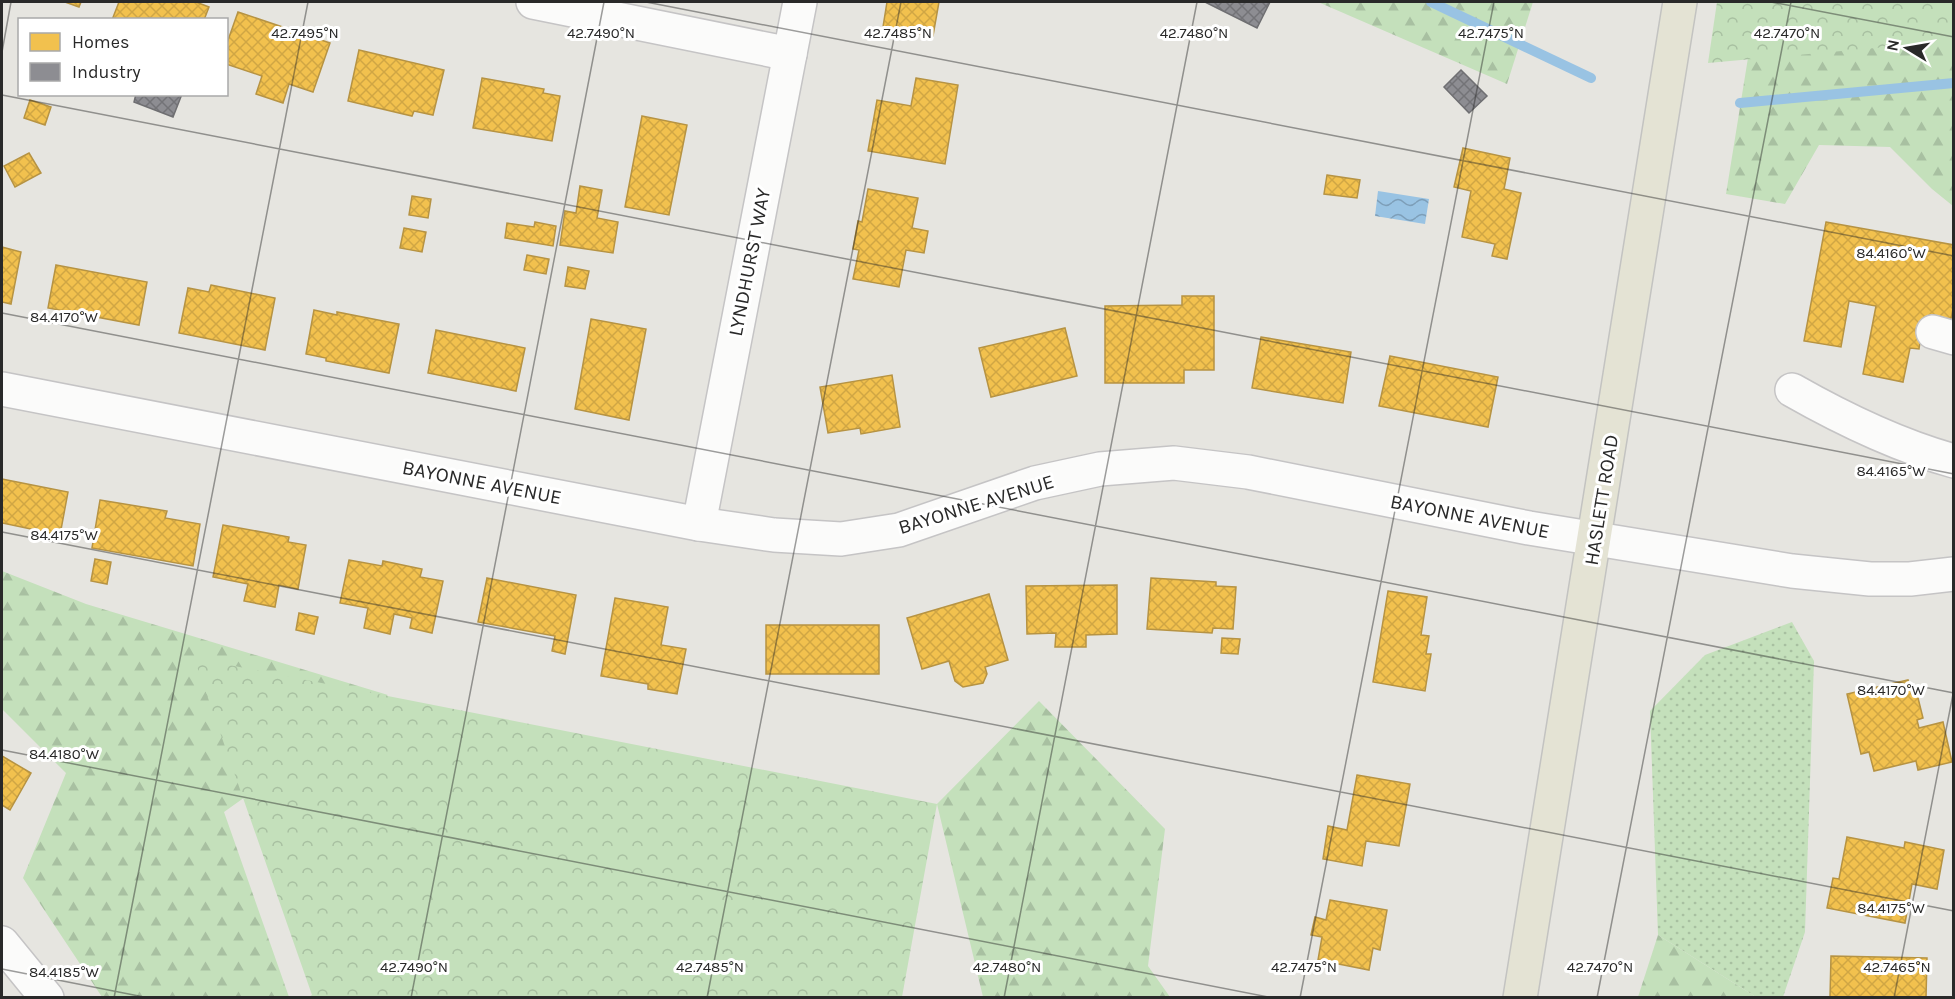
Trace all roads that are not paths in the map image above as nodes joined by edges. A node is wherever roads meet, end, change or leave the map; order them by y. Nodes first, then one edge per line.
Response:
1 (533, 2) edge
2 (800, 2) edge
3 (1680, 2) edge
4 (790, 54) junction
5 (2, 389) edge
6 (1792, 390) dead end
7 (1953, 461) edge
8 (699, 524) junction
9 (1594, 539) junction
10 (1953, 574) edge
11 (2, 944) edge
12 (47, 998) edge
13 (1520, 998) edge

1 - 4 street
2 - 4 street, LYNDHURST WAY
3 - 9 main road, HASLETT ROAD
4 - 8 street, LYNDHURST WAY
5 - 8 street, BAYONNE AVENUE
6 - 7 street
8 - 9 street, BAYONNE AVENUE
9 - 10 street, BAYONNE AVENUE
9 - 13 main road, HASLETT ROAD
11 - 12 street

